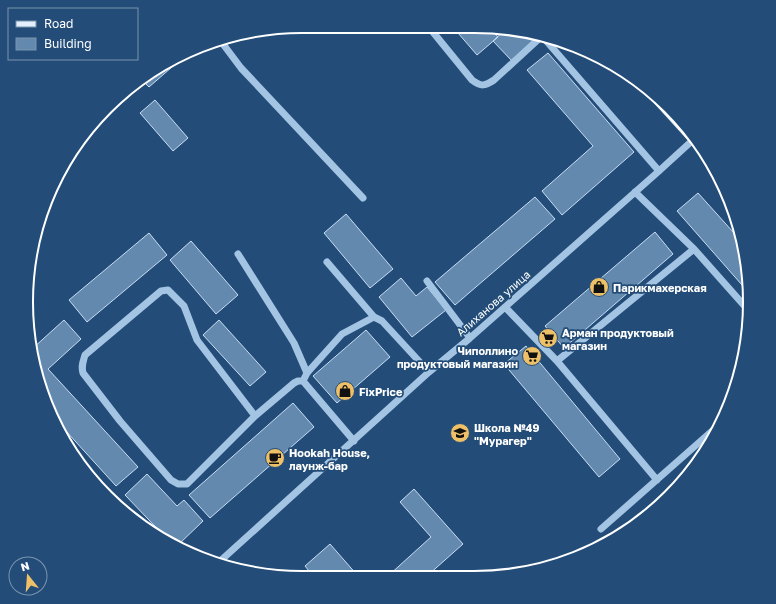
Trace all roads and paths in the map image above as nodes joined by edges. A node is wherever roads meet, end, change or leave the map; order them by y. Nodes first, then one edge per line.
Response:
1 (434, 33) edge
2 (538, 41) edge
3 (547, 43) edge
4 (224, 45) edge
5 (690, 142) edge
6 (659, 171) junction
7 (635, 192) junction
8 (363, 198) dead end
9 (694, 249) junction
10 (238, 254) dead end
11 (327, 262) dead end
12 (427, 281) dead end
13 (743, 304) edge
14 (506, 307) junction
15 (374, 317) junction
16 (470, 338) junction
17 (557, 361) junction
18 (429, 372) junction
19 (307, 373) junction
20 (303, 381) junction
21 (255, 416) junction
22 (707, 435) edge
23 (354, 441) junction
24 (657, 480) junction
25 (602, 529) dead end
26 (222, 559) edge

1 - 2 street
3 - 6 street
4 - 8 street
5 - 6 street, Алиханова улица
6 - 7 street, Алиханова улица
7 - 9 street
7 - 14 street, Алиханова улица
9 - 13 street
9 - 17 street
10 - 19 street
11 - 15 street
12 - 16 street
14 - 16 street, Алиханова улица
14 - 17 street
15 - 18 street
15 - 19 street
16 - 18 street, Алиханова улица
17 - 24 street
18 - 23 street, Алиханова улица
19 - 20 street
20 - 21 street
20 - 23 street
21 - 21 street
22 - 24 street
23 - 26 street, Алиханова улица
24 - 25 street

